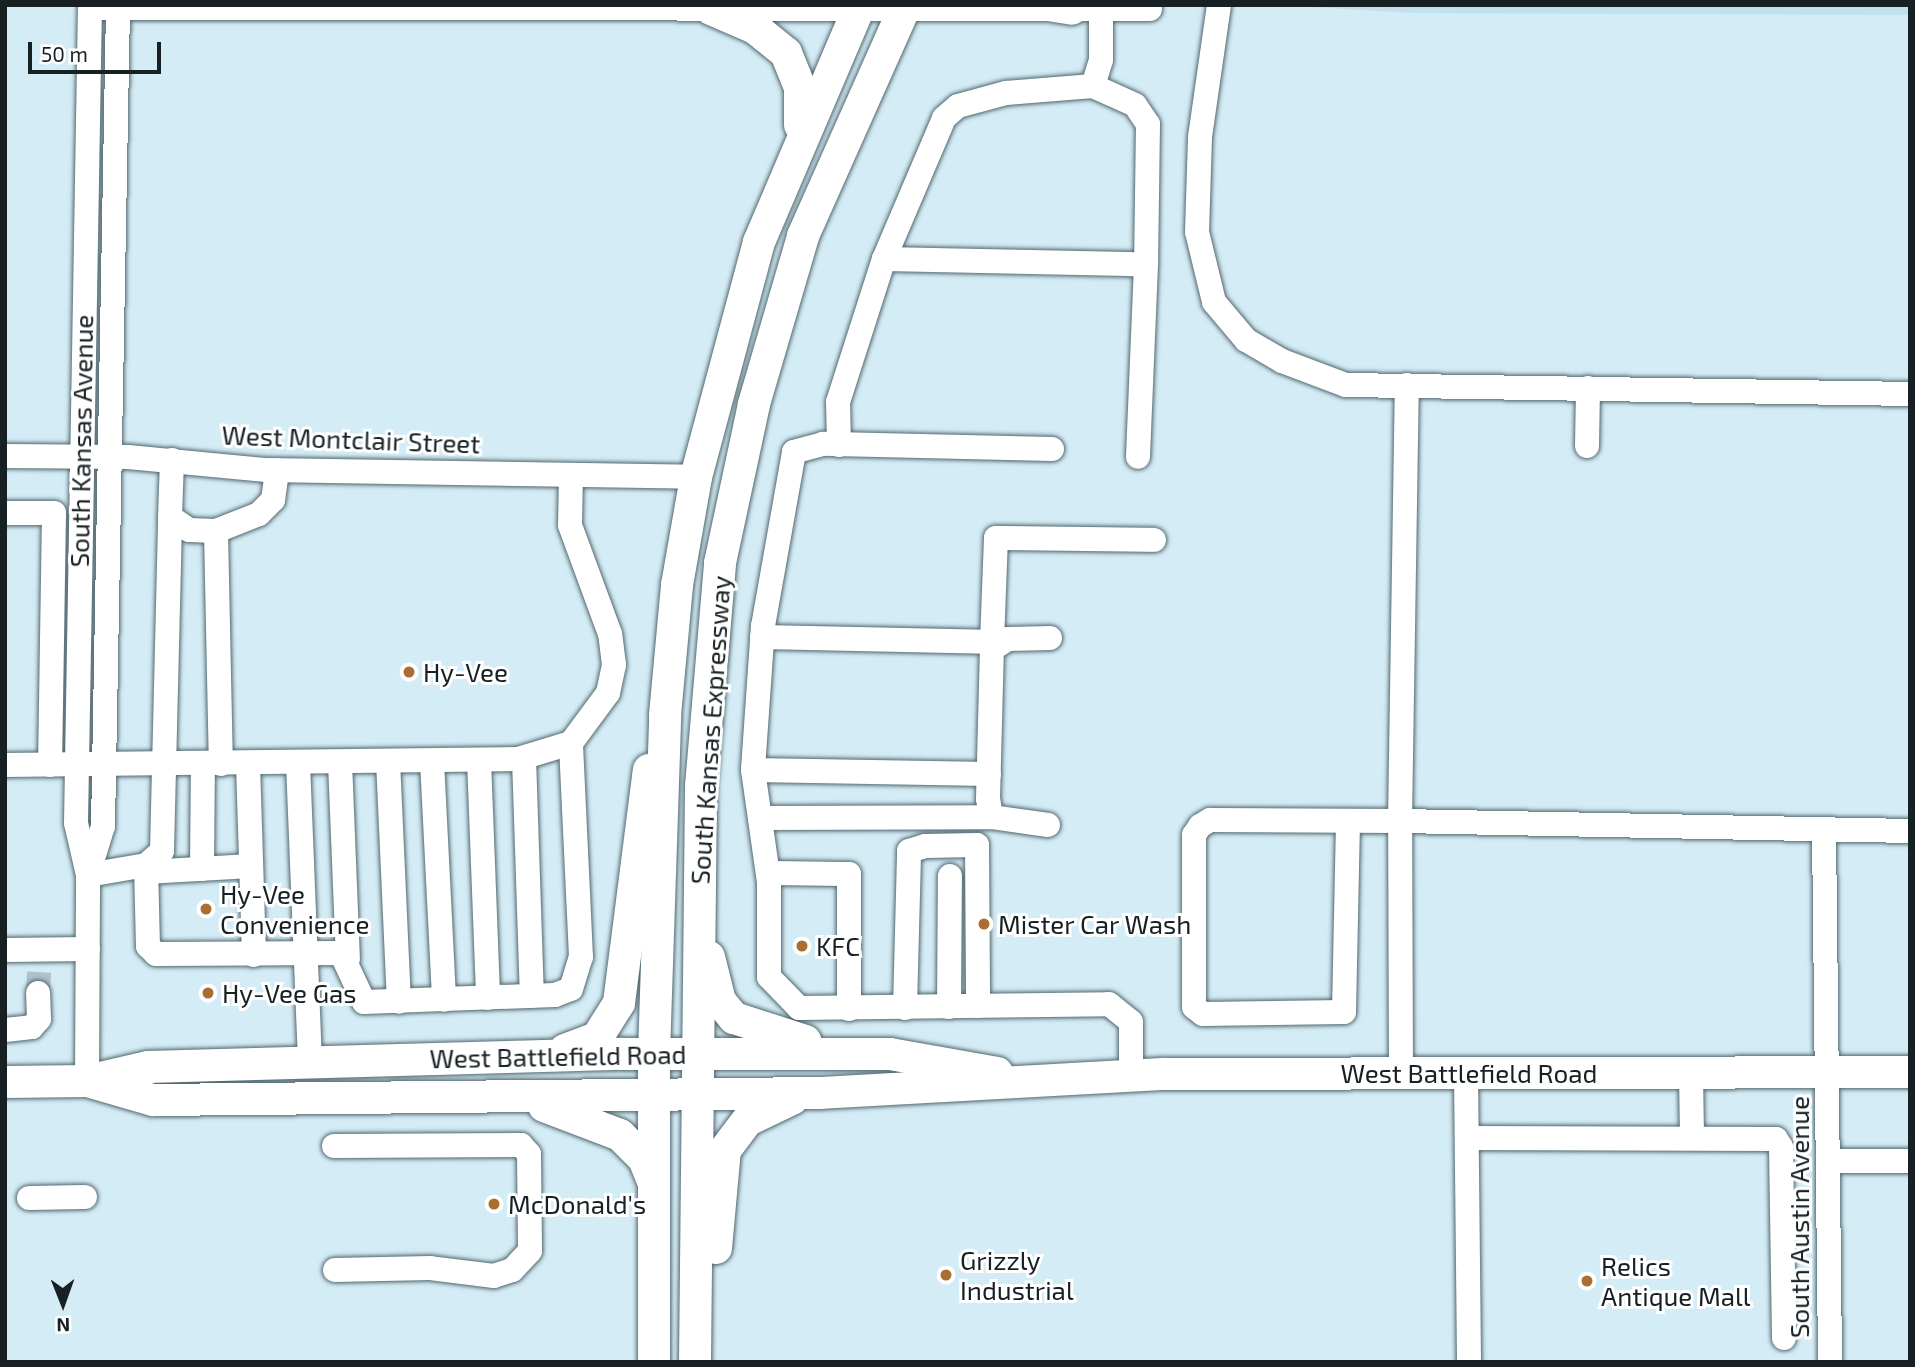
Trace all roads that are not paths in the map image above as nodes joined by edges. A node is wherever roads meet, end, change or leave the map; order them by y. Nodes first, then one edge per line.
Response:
1 (1219, 5) edge
2 (90, 7) edge
3 (118, 7) edge
4 (173, 7) edge
5 (485, 7) edge
6 (712, 7) edge
7 (860, 7) edge
8 (905, 7) edge
9 (1080, 7) edge
10 (1150, 9) dead end
11 (1093, 86) junction
12 (798, 140) junction
13 (884, 258) junction
14 (1146, 264) junction
15 (1407, 384) junction
16 (1588, 388) junction
17 (1910, 394) edge
18 (839, 445) junction
19 (1587, 446) dead end
20 (1052, 449) dead end
21 (5, 456) edge
22 (83, 456) junction
23 (110, 456) junction
24 (1138, 457) dead end
25 (172, 460) junction
26 (277, 470) junction
27 (571, 475) junction
28 (696, 477) junction
29 (5, 513) edge
30 (170, 517) junction
31 (216, 531) junction
32 (1154, 540) dead end
33 (762, 637) junction
34 (1050, 638) dead end
35 (995, 642) junction
36 (665, 715) junction
37 (571, 743) junction
38 (524, 758) junction
39 (479, 760) junction
40 (388, 761) junction
41 (432, 761) junction
42 (340, 762) junction
43 (298, 763) junction
44 (212, 764) junction
45 (248, 764) junction
46 (5, 765) edge
47 (50, 765) junction
48 (77, 765) junction
49 (163, 765) junction
50 (104, 766) junction
51 (753, 770) junction
52 (989, 774) junction
53 (702, 786) junction
54 (991, 817) junction
55 (760, 818) junction
56 (1348, 821) junction
57 (1400, 821) junction
58 (1048, 825) dead end
59 (1824, 830) junction
60 (1910, 831) edge
61 (251, 866) junction
62 (146, 868) junction
63 (202, 869) junction
64 (768, 873) junction
65 (88, 875) junction
66 (950, 876) dead end
67 (88, 949) junction
68 (5, 950) edge
69 (306, 954) junction
70 (254, 955) junction
71 (348, 959) junction
72 (38, 971) junction
73 (532, 996) junction
74 (488, 998) junction
75 (444, 1000) junction
76 (399, 1002) junction
77 (978, 1006) junction
78 (949, 1007) junction
79 (905, 1008) junction
80 (849, 1009) junction
81 (5, 1030) edge
82 (654, 1054) junction
83 (890, 1054) junction
84 (543, 1055) junction
85 (695, 1055) junction
86 (310, 1060) junction
87 (1828, 1072) junction
88 (1910, 1072) edge
89 (1466, 1073) junction
90 (1691, 1073) junction
91 (1402, 1074) junction
92 (1131, 1075) junction
93 (1029, 1079) junction
94 (87, 1081) junction
95 (5, 1082) edge
96 (820, 1093) junction
97 (654, 1094) junction
98 (695, 1094) junction
99 (441, 1096) junction
100 (1692, 1137) junction
101 (1467, 1138) junction
102 (334, 1146) dead end
103 (1829, 1161) junction
104 (1910, 1161) edge
105 (653, 1181) junction
106 (29, 1198) dead end
107 (85, 1198) dead end
108 (335, 1269) dead end
109 (1784, 1338) dead end
110 (654, 1362) edge
111 (695, 1362) edge
112 (710, 1362) edge
113 (1469, 1362) edge
114 (1830, 1362) edge

1 - 15 street
2 - 3 street
2 - 22 street, South Kansas Avenue
3 - 4 street
3 - 23 street, South Kansas Avenue
4 - 5 street
5 - 6 street
6 - 7 street
6 - 12 main road
7 - 8 street
7 - 12 main road, South Kansas Expressway
8 - 9 street
8 - 53 main road, South Kansas Expressway
9 - 10 street
9 - 11 street
11 - 13 street
11 - 14 street
12 - 28 main road, South Kansas Expressway
13 - 14 street
13 - 18 street
14 - 24 street
15 - 16 street
15 - 57 street
16 - 17 street
16 - 19 street
18 - 20 street
18 - 33 street
21 - 22 street, West Montclair Street
22 - 23 street, West Montclair Street
22 - 48 street, South Kansas Avenue
23 - 25 street, West Montclair Street
23 - 50 street, South Kansas Avenue
25 - 26 street, West Montclair Street
25 - 30 street
26 - 27 street, West Montclair Street
26 - 31 street
27 - 28 street, West Montclair Street
27 - 37 street
28 - 36 main road, South Kansas Expressway
29 - 47 street
30 - 31 street
30 - 49 street
31 - 44 street
32 - 35 street
33 - 35 street
33 - 51 street
34 - 35 street
35 - 52 street
36 - 82 main road, South Kansas Expressway
36 - 84 main road
37 - 38 street
37 - 73 street
38 - 39 street
38 - 73 street
39 - 41 street
39 - 74 street
40 - 41 street
40 - 42 street
40 - 76 street
41 - 75 street
42 - 43 street
42 - 71 street
43 - 45 street
43 - 69 street
44 - 45 street
44 - 49 street
44 - 63 street
45 - 61 street
46 - 47 street
47 - 48 street
48 - 50 street
48 - 65 street, South Kansas Avenue
49 - 50 street
49 - 62 street
50 - 65 street, South Kansas Avenue
51 - 52 street
51 - 55 street
52 - 54 street
53 - 83 main road
53 - 85 main road, South Kansas Expressway
54 - 55 street
54 - 58 street
55 - 64 street
56 - 56 street
56 - 57 street
57 - 59 street
57 - 91 street
59 - 60 street
59 - 87 street, South Austin Avenue
61 - 63 street
61 - 70 street
62 - 63 street
62 - 65 street
62 - 70 street
64 - 80 street
64 - 80 street
65 - 67 street, South Kansas Avenue
66 - 78 street
67 - 72 street
67 - 94 street, South Kansas Avenue
68 - 72 street
69 - 70 street
69 - 71 street
69 - 86 street
71 - 76 street
72 - 81 street
73 - 74 street
74 - 75 street
75 - 76 street
77 - 78 street
77 - 79 street
77 - 92 street
78 - 79 street
79 - 80 street
82 - 84 main road, West Battlefield Road
82 - 85 main road, West Battlefield Road
82 - 97 main road, South Kansas Expressway
83 - 85 main road, West Battlefield Road
83 - 93 main road, West Battlefield Road
84 - 86 main road, West Battlefield Road
85 - 98 main road, South Kansas Expressway
86 - 94 main road, West Battlefield Road
87 - 88 main road, West Battlefield Road
87 - 90 main road, West Battlefield Road
87 - 103 street, South Austin Avenue
89 - 90 main road, West Battlefield Road
89 - 91 main road, West Battlefield Road
89 - 101 street
90 - 100 street
91 - 92 main road, West Battlefield Road
92 - 93 main road, West Battlefield Road
93 - 96 main road, West Battlefield Road
94 - 95 main road, West Battlefield Road
94 - 99 main road, West Battlefield Road
96 - 98 main road, West Battlefield Road
96 - 112 main road
97 - 98 main road, West Battlefield Road
97 - 99 main road, West Battlefield Road
97 - 105 main road, South Kansas Expressway
98 - 111 main road, South Kansas Expressway
99 - 105 main road
100 - 101 street
100 - 109 street
101 - 113 street
102 - 108 street
103 - 104 street
103 - 114 street, South Austin Avenue
105 - 110 main road, South Kansas Expressway
106 - 107 street

